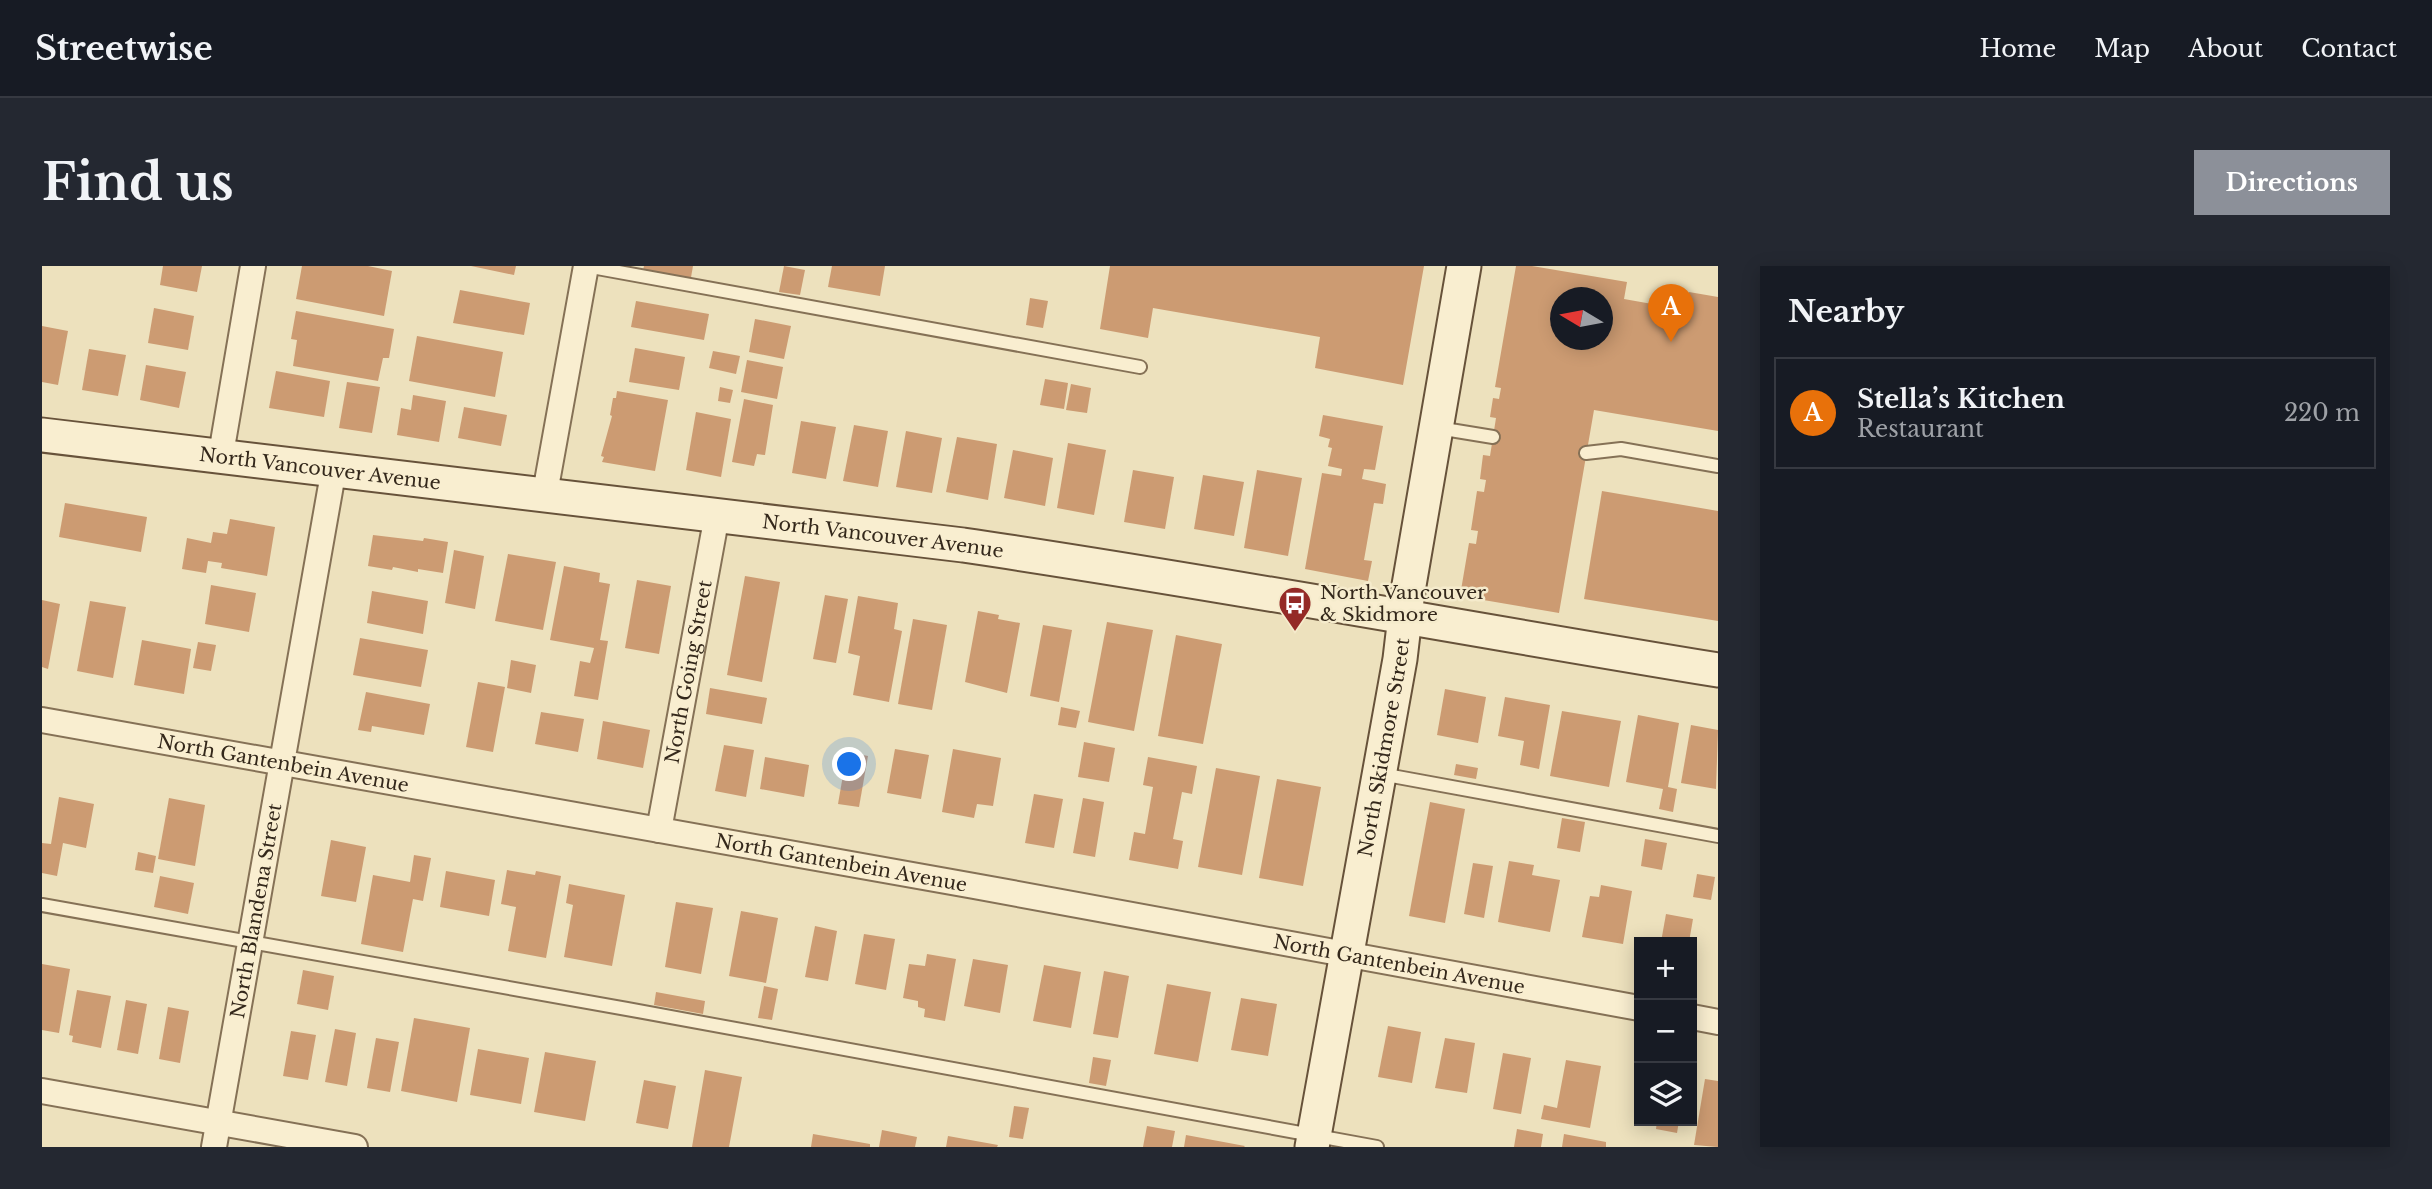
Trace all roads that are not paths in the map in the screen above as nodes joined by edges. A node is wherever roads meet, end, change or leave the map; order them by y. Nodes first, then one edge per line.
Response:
1 (253, 266) edge
2 (586, 266) edge
3 (1464, 266) edge
4 (1140, 367) dead end
5 (1436, 428) junction
6 (42, 435) edge
7 (1493, 437) dead end
8 (1586, 453) dead end
9 (220, 454) junction
10 (1718, 466) edge
11 (334, 468) junction
12 (545, 493) junction
13 (718, 515) junction
14 (1405, 618) junction
15 (1718, 670) edge
16 (42, 720) edge
17 (283, 763) junction
18 (1380, 773) junction
19 (659, 830) junction
20 (1718, 836) edge
21 (42, 905) edge
22 (250, 943) junction
23 (1347, 956) junction
24 (1634, 1007) edge
25 (1697, 1018) edge
26 (1718, 1022) edge
27 (42, 1091) edge
28 (216, 1135) edge
29 (1314, 1141) edge
30 (355, 1147) edge
31 (1377, 1147) edge

1 - 9 street
2 - 4 lane
2 - 12 street
3 - 5 main road, North Skidmore Street
5 - 7 lane
5 - 14 main road, North Skidmore Street
6 - 9 main road, North Vancouver Avenue
8 - 10 lane
9 - 11 main road, North Vancouver Avenue
11 - 12 main road, North Vancouver Avenue
11 - 17 street, North Blandena Street
12 - 13 main road, North Vancouver Avenue
13 - 14 main road, North Vancouver Avenue
13 - 19 street, North Going Street
14 - 15 main road, North Vancouver Avenue
14 - 18 main road, North Skidmore Street
16 - 17 street, North Gantenbein Avenue
17 - 19 street, North Gantenbein Avenue
17 - 22 street, North Blandena Street
18 - 20 lane
18 - 23 main road, North Skidmore Street
19 - 23 street, North Gantenbein Avenue
21 - 22 lane
22 - 28 street, North Blandena Street
22 - 29 lane
23 - 24 street, North Gantenbein Avenue
23 - 29 main road, North Skidmore Street
25 - 26 street
27 - 28 street
28 - 30 street
29 - 31 lane

